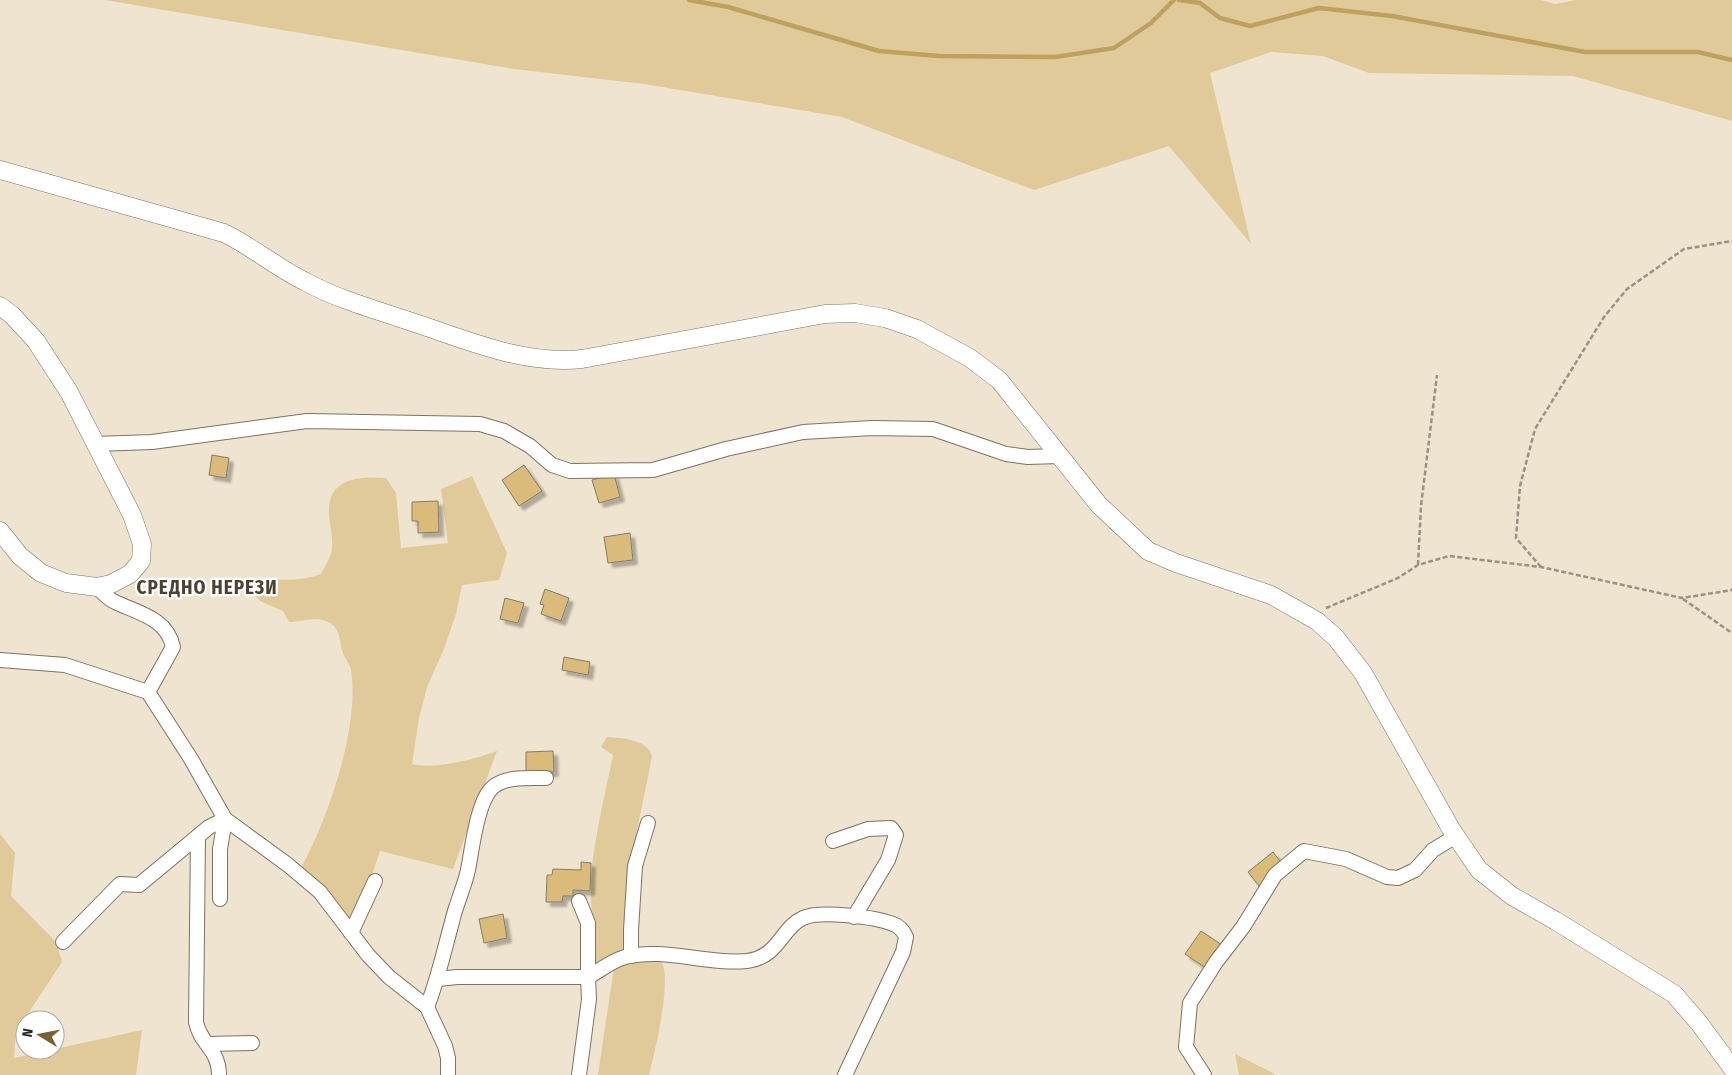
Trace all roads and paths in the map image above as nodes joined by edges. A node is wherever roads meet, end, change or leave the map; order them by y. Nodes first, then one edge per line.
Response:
1 (0, 170) edge
2 (1732, 241) edge
3 (0, 306) edge
4 (1437, 375) dead end
5 (95, 444) junction
6 (1059, 456) junction
7 (0, 532) edge
8 (1418, 564) junction
9 (1541, 567) junction
10 (97, 586) junction
11 (1732, 590) edge
12 (1682, 598) junction
13 (1309, 615) junction
14 (1732, 634) edge
15 (0, 660) edge
16 (148, 692) junction
17 (546, 778) dead end
18 (225, 820) junction
19 (648, 823) dead end
20 (198, 836) junction
21 (1456, 836) junction
22 (834, 841) dead end
23 (375, 880) dead end
24 (220, 899) dead end
25 (579, 901) dead end
26 (854, 917) junction
27 (350, 933) junction
28 (63, 942) dead end
29 (631, 956) junction
30 (588, 977) junction
31 (438, 979) junction
32 (427, 1007) junction
33 (252, 1043) dead end
34 (207, 1044) junction
35 (1732, 1068) edge
36 (219, 1075) edge
37 (448, 1075) edge
38 (579, 1075) edge
39 (845, 1075) edge
40 (1204, 1075) edge

1 - 6 street
2 - 9 path
3 - 5 street
4 - 8 path
5 - 6 street
5 - 10 street
6 - 13 street
7 - 10 street
8 - 9 path
8 - 13 path
9 - 12 path
10 - 16 street
11 - 12 path
12 - 14 path
13 - 21 street
15 - 16 street
16 - 18 street
17 - 31 street
18 - 20 street
18 - 24 street
18 - 27 street
19 - 29 street
20 - 28 street
20 - 34 street
21 - 35 street
21 - 40 street
22 - 26 street
23 - 27 street
25 - 30 street
26 - 29 street
26 - 39 street
27 - 32 street
29 - 30 street
30 - 31 street
30 - 38 street
31 - 32 street
32 - 37 street
33 - 34 street
34 - 36 street

